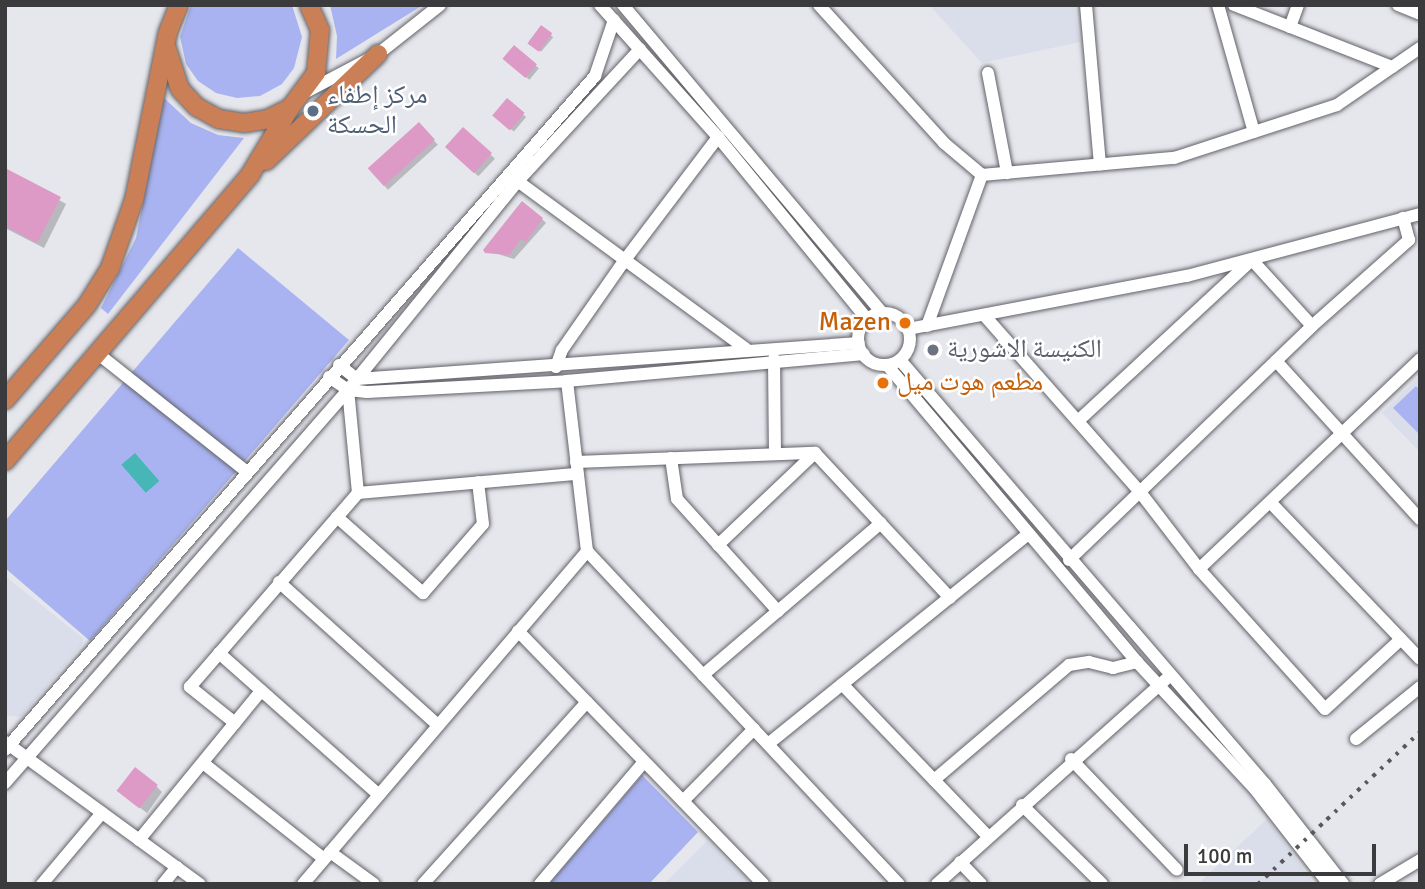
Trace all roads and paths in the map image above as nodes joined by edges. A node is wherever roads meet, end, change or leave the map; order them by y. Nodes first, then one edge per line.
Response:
1 (179, 5) edge
2 (309, 5) edge
3 (440, 5) edge
4 (600, 5) edge
5 (624, 5) edge
6 (819, 5) edge
7 (1086, 5) edge
8 (1218, 5) edge
9 (1234, 5) edge
10 (1298, 5) edge
11 (1398, 5) edge
12 (1420, 14) edge
13 (614, 20) junction
14 (1290, 27) junction
15 (168, 32) junction
16 (1420, 48) edge
17 (640, 50) junction
18 (378, 54) junction
19 (1392, 67) junction
20 (988, 73) dead end
21 (306, 92) junction
22 (290, 108) junction
23 (1254, 132) junction
24 (718, 137) junction
25 (1100, 164) junction
26 (506, 172) junction
27 (1007, 173) junction
28 (250, 175) junction
29 (982, 175) junction
30 (517, 182) junction
31 (1420, 214) edge
32 (1403, 218) junction
33 (1252, 260) junction
34 (624, 261) junction
35 (883, 314) junction
36 (984, 315) junction
37 (868, 320) junction
38 (928, 326) junction
39 (1312, 326) junction
40 (908, 329) junction
41 (746, 349) junction
42 (861, 349) junction
43 (97, 353) junction
44 (774, 359) junction
45 (1420, 359) edge
46 (900, 360) junction
47 (1276, 361) junction
48 (339, 365) junction
49 (887, 365) junction
50 (556, 367) junction
51 (329, 377) junction
52 (357, 379) junction
53 (567, 381) junction
54 (348, 390) junction
55 (5, 400) edge
56 (1078, 421) junction
57 (1342, 433) junction
58 (815, 453) junction
59 (775, 454) junction
60 (671, 458) junction
61 (5, 461) edge
62 (577, 468) junction
63 (247, 472) junction
64 (478, 482) junction
65 (1140, 492) junction
66 (358, 493) junction
67 (1270, 502) junction
68 (337, 517) junction
69 (1420, 519) edge
70 (881, 523) junction
71 (1028, 534) junction
72 (718, 545) junction
73 (586, 551) junction
74 (1069, 560) junction
75 (1199, 569) junction
76 (279, 582) junction
77 (950, 598) junction
78 (778, 611) junction
79 (518, 631) junction
80 (1401, 639) junction
81 (219, 653) junction
82 (1420, 659) edge
83 (1137, 662) junction
84 (703, 675) junction
85 (1165, 680) junction
86 (842, 684) junction
87 (1420, 687) edge
88 (261, 691) junction
89 (587, 702) junction
90 (235, 723) junction
91 (438, 725) junction
92 (754, 729) junction
93 (1356, 739) dead end
94 (768, 744) junction
95 (7, 746) edge
96 (26, 757) junction
97 (1072, 759) junction
98 (644, 762) junction
99 (203, 763) junction
100 (934, 780) junction
101 (5, 783) edge
102 (379, 795) junction
103 (683, 802) junction
104 (1022, 804) junction
105 (102, 813) junction
106 (988, 836) junction
107 (139, 840) junction
108 (327, 856) junction
109 (1420, 860) edge
110 (960, 862) junction
111 (177, 867) junction
112 (1177, 870) dead end
113 (41, 884) edge
114 (163, 884) edge
115 (200, 884) edge
116 (303, 884) edge
117 (374, 884) edge
118 (423, 884) edge
119 (540, 884) edge
120 (763, 884) edge
121 (899, 884) edge
122 (937, 884) edge
123 (981, 884) edge
124 (1102, 884) edge
125 (1329, 884) edge
126 (1343, 884) edge
127 (1380, 884) edge

1 - 15 highway
2 - 21 highway
3 - 18 street
4 - 13 street
5 - 35 street
6 - 29 street
7 - 25 street
8 - 23 street
9 - 14 street
10 - 14 street
11 - 12 street
13 - 17 street
13 - 26 street
14 - 19 street
15 - 22 highway
15 - 55 highway
16 - 19 street
17 - 24 street
17 - 30 street
18 - 21 street
18 - 28 highway
19 - 23 street
20 - 27 street
21 - 22 highway
22 - 28 highway
23 - 25 street
24 - 34 street
24 - 37 street
25 - 27 street
26 - 30 street
26 - 48 street
27 - 29 street
28 - 43 highway
29 - 38 street
30 - 34 street
30 - 52 street
31 - 32 street
32 - 33 street
32 - 39 street
33 - 36 street
33 - 39 street
33 - 56 street
34 - 41 street
34 - 50 street
35 - 37 street
35 - 40 street
36 - 38 street
36 - 56 street
37 - 42 street
38 - 40 street
39 - 47 street
40 - 46 street
41 - 42 street
41 - 50 street
42 - 44 street
42 - 49 street
43 - 61 highway
43 - 63 street
44 - 53 street
44 - 59 street
45 - 57 street
46 - 49 street
46 - 74 street
47 - 57 street
47 - 65 street
48 - 51 street
48 - 52 street
49 - 71 street
50 - 52 street
51 - 54 street
51 - 63 street
52 - 54 street
53 - 54 street
53 - 62 street
54 - 66 street
54 - 96 street
56 - 65 street
57 - 67 street
57 - 69 street
58 - 59 street
58 - 70 street
58 - 72 street
59 - 60 street
60 - 62 street
60 - 72 street
62 - 64 street
62 - 73 street
63 - 95 street
64 - 66 street
64 - 68 street
65 - 74 street
65 - 75 street
66 - 68 street
67 - 75 street
67 - 80 street
68 - 76 street
70 - 77 street
70 - 78 street
71 - 77 street
71 - 83 street
72 - 78 street
73 - 79 street
73 - 84 street
74 - 85 street
75 - 80 street
76 - 81 street
76 - 91 street
77 - 86 street
78 - 84 street
79 - 89 street
79 - 91 street
80 - 82 street
81 - 88 street
81 - 90 street
83 - 85 street
83 - 100 street
84 - 92 street
85 - 97 street
85 - 125 street
85 - 126 street
86 - 94 street
86 - 100 street
87 - 93 street
88 - 90 street
88 - 102 street
89 - 98 street
89 - 118 street
90 - 99 street
91 - 102 street
92 - 94 street
92 - 103 street
94 - 121 street
95 - 96 street
96 - 101 street
96 - 105 street
97 - 104 street
97 - 112 street
98 - 103 street
98 - 119 street
99 - 107 street
99 - 108 street
100 - 106 street
102 - 108 street
103 - 120 street
104 - 106 street
104 - 124 street
105 - 107 street
105 - 113 street
106 - 110 street
107 - 111 street
108 - 116 street
108 - 117 street
109 - 127 street
110 - 122 street
110 - 123 street
111 - 114 street
111 - 115 street

